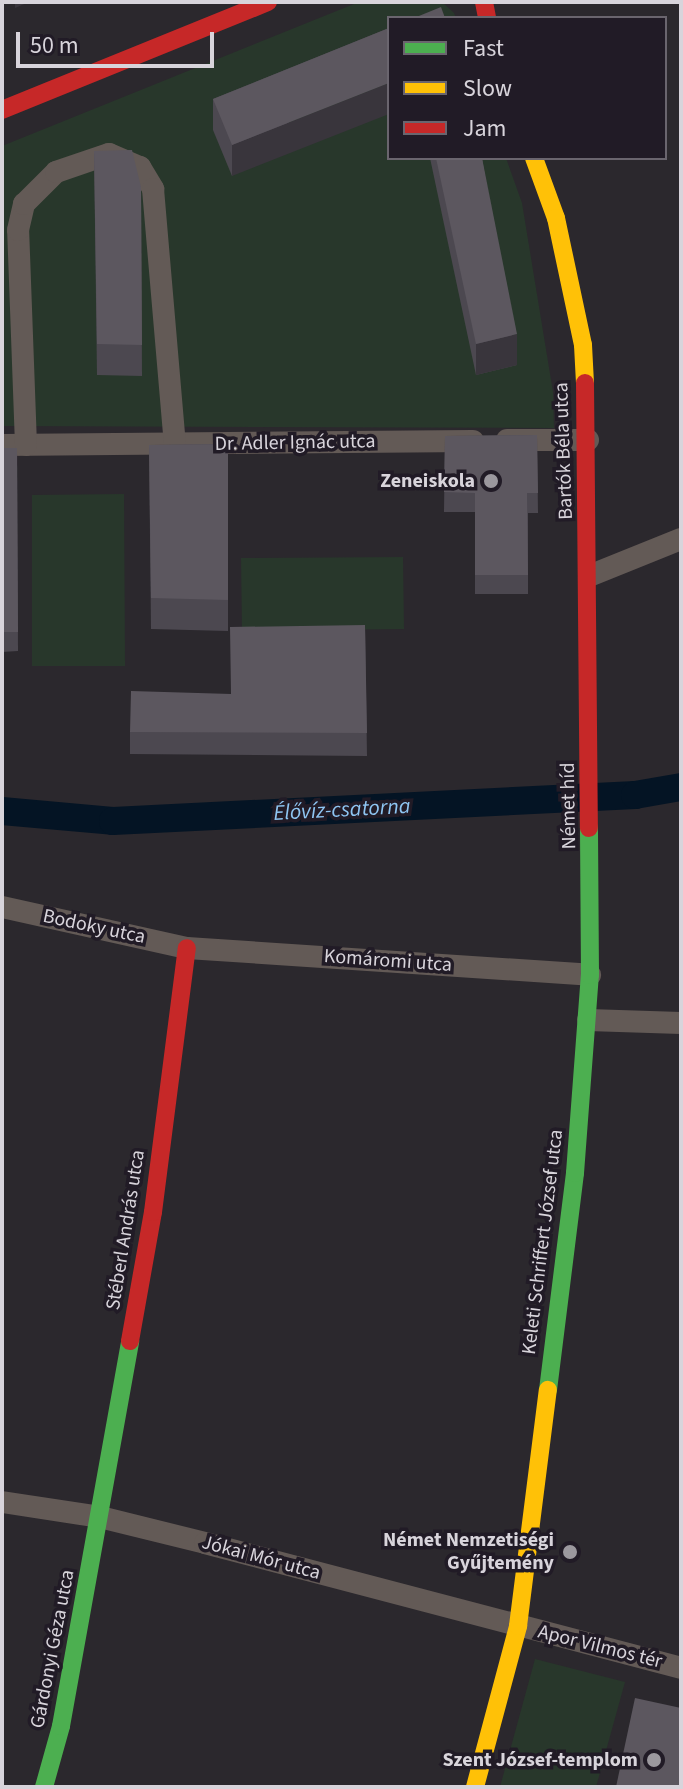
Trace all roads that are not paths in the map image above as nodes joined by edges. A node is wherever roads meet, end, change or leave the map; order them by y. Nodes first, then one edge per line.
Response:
1 (268, 2) edge
2 (2, 110) edge
3 (535, 160) edge
4 (588, 440) junction
5 (175, 444) junction
6 (2, 445) edge
7 (26, 445) junction
8 (681, 539) edge
9 (589, 576) junction
10 (590, 750) joint
11 (592, 861) joint
12 (2, 907) edge
13 (187, 948) junction
14 (590, 975) junction
15 (588, 1020) junction
16 (681, 1023) edge
17 (2, 1502) edge
18 (100, 1517) junction
19 (518, 1626) junction
20 (681, 1668) edge
21 (44, 1787) edge
22 (475, 1787) edge

1 - 2 main road
3 - 4 main road, Bartók Béla utca
4 - 5 street, Dr. Adler Ignác utca
4 - 9 main road, Bartók Béla utca
5 - 7 street, Dr. Adler Ignác utca
5 - 7 street
6 - 7 street, Dr. Adler Ignác utca
8 - 9 street
9 - 10 main road, Bartók Béla utca
10 - 11 main road, Német híd
11 - 14 main road, Keleti Schriffert József utca
12 - 13 street, Bodoky utca
13 - 14 street, Komáromi utca
13 - 18 main road, Stéberl András utca
14 - 15 main road, Keleti Schriffert József utca
15 - 16 street
15 - 19 main road, Keleti Schriffert József utca
17 - 18 street, Jókai Mór utca
18 - 19 street, Jókai Mór utca
18 - 21 main road, Gárdonyi Géza utca
19 - 20 street, Apor Vilmos tér
19 - 22 main road, Keleti Schriffert József utca

